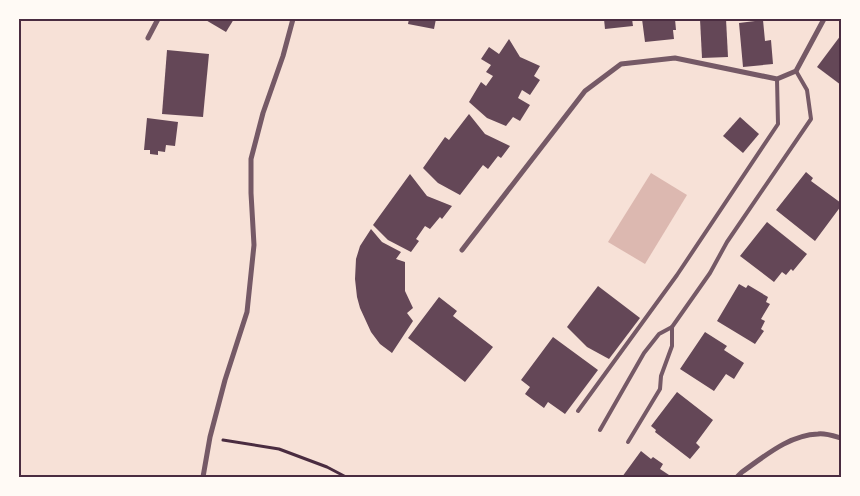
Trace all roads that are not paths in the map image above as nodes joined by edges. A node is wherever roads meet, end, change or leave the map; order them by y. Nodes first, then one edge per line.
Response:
1 (158, 19) edge
2 (293, 19) edge
3 (824, 19) edge
4 (148, 38) dead end
5 (796, 71) junction
6 (778, 79) junction
7 (462, 250) dead end
8 (672, 327) junction
9 (578, 411) dead end
10 (600, 430) dead end
11 (841, 438) edge
12 (628, 442) dead end
13 (203, 477) edge
14 (738, 477) edge

1 - 4 street
2 - 13 street
3 - 5 street
5 - 6 street
5 - 8 lane
6 - 7 street
6 - 9 lane
8 - 10 lane
8 - 12 lane
11 - 14 street

